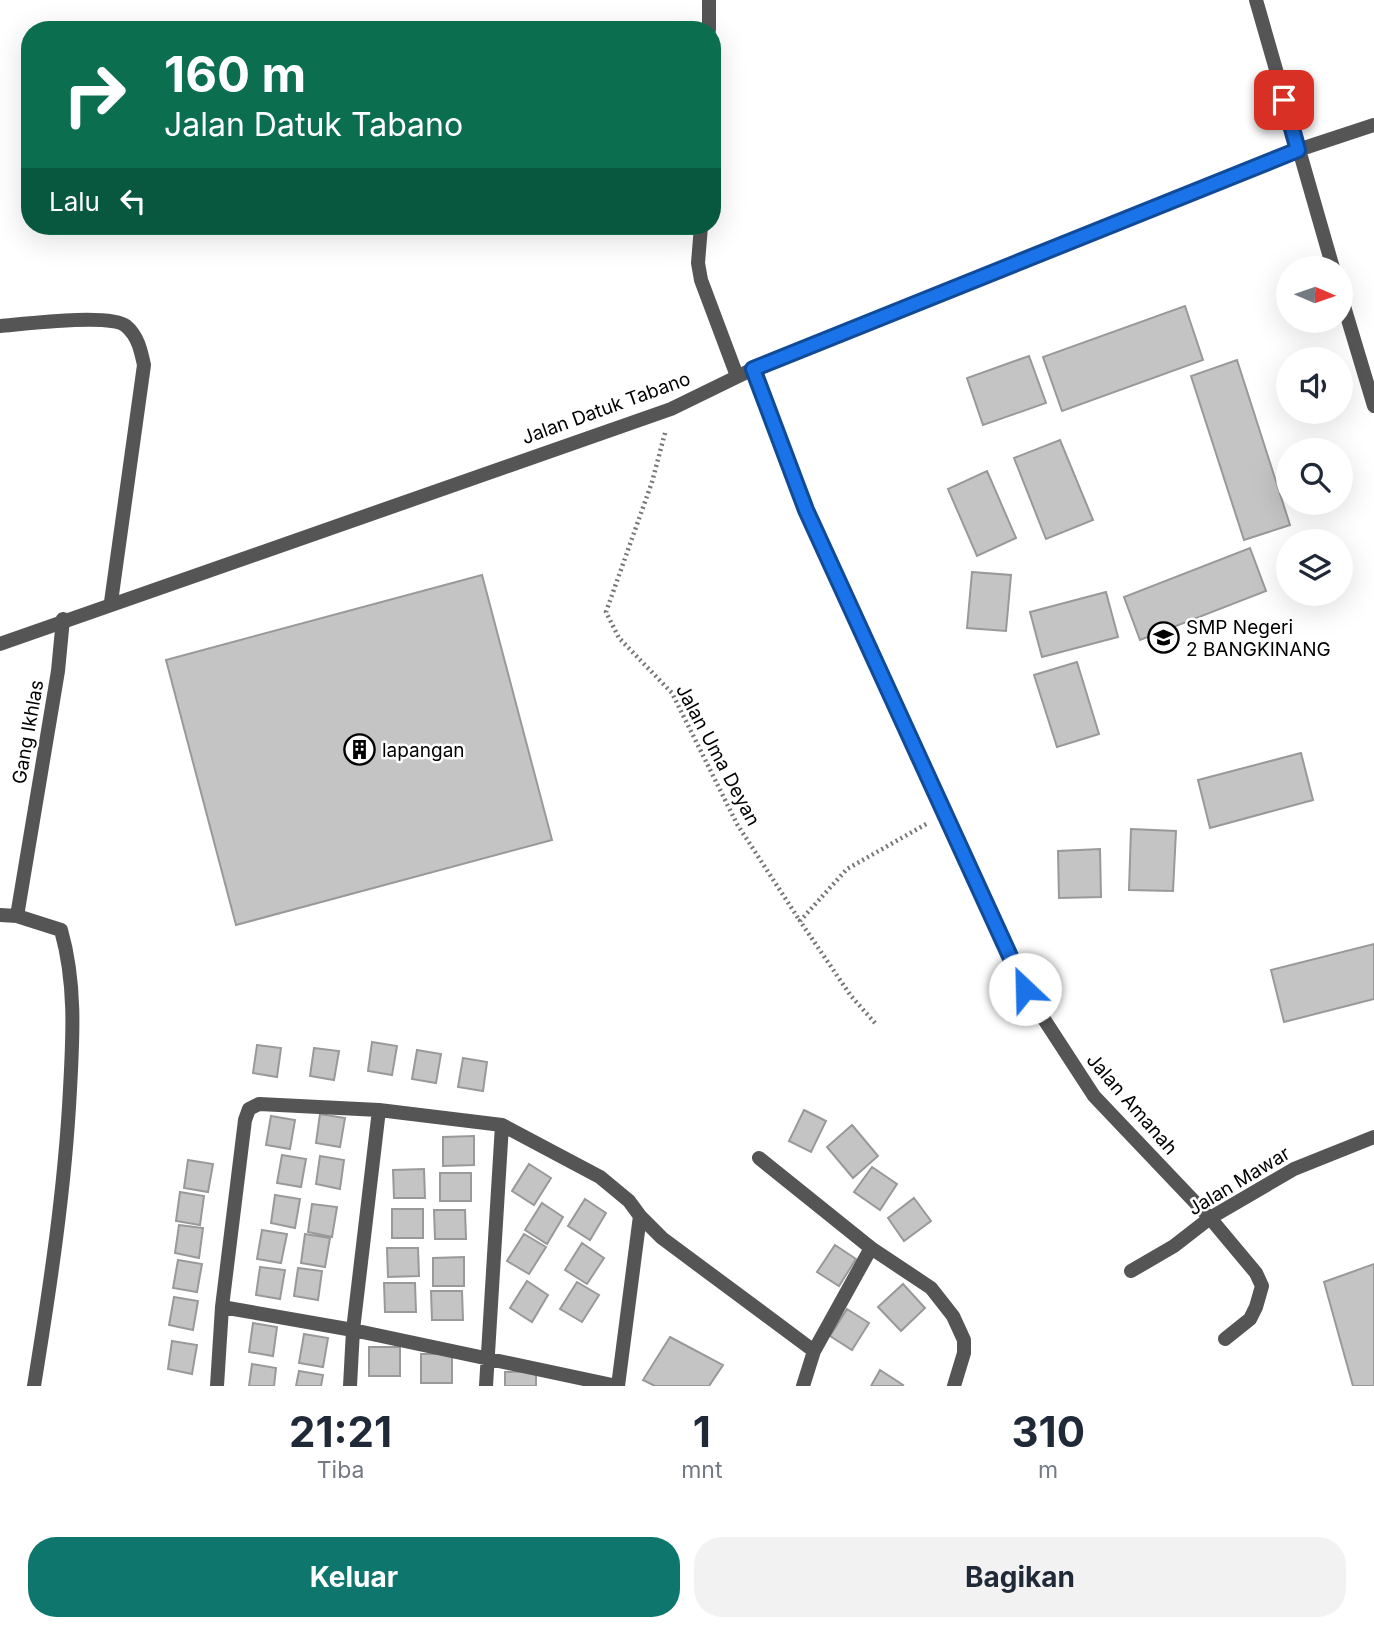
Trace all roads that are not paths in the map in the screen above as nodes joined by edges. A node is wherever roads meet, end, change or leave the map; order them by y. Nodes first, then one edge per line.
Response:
1 (709, 0) edge
2 (1256, 0) edge
3 (709, 21) edge
4 (1374, 125) edge
5 (1298, 150) junction
6 (700, 235) edge
7 (1329, 256) edge
8 (0, 326) edge
9 (1352, 333) edge
10 (753, 369) junction
11 (737, 376) junction
12 (1374, 406) edge
13 (111, 602) junction
14 (63, 619) junction
15 (0, 643) edge
16 (0, 915) edge
17 (17, 916) junction
18 (379, 1110) junction
19 (502, 1125) junction
20 (1374, 1137) edge
21 (759, 1158) dead end
22 (640, 1216) junction
23 (1210, 1218) junction
24 (871, 1248) junction
25 (1131, 1271) dead end
26 (222, 1307) junction
27 (354, 1330) junction
28 (1225, 1339) dead end
29 (814, 1351) junction
30 (488, 1358) junction
31 (34, 1386) edge
32 (217, 1386) edge
33 (350, 1386) edge
34 (486, 1386) edge
35 (617, 1386) edge
36 (803, 1386) edge
37 (954, 1386) edge

1 - 3 street
2 - 5 street
4 - 5 street, Jalan Datuk Tabano
5 - 7 street
5 - 10 street, Jalan Datuk Tabano
6 - 11 street
8 - 13 street
9 - 12 street
10 - 11 street, Jalan Datuk Tabano
10 - 23 street, Jalan Amanah
11 - 13 street, Jalan Datuk Tabano
13 - 14 street, Jalan Datuk Tabano
14 - 15 street, Jalan Datuk Tabano
14 - 17 street, Gang Ikhlas
16 - 17 street
17 - 31 street
18 - 19 street
18 - 26 street
18 - 27 street
19 - 22 street
19 - 30 street
20 - 23 street, Jalan Mawar
21 - 24 street
22 - 29 street
22 - 35 street
23 - 25 street, Jalan Mawar
23 - 28 street, Jalan Amanah
24 - 29 street
24 - 37 street
26 - 27 street
26 - 32 street
27 - 30 street
27 - 33 street
29 - 36 street
30 - 34 street
30 - 35 street

